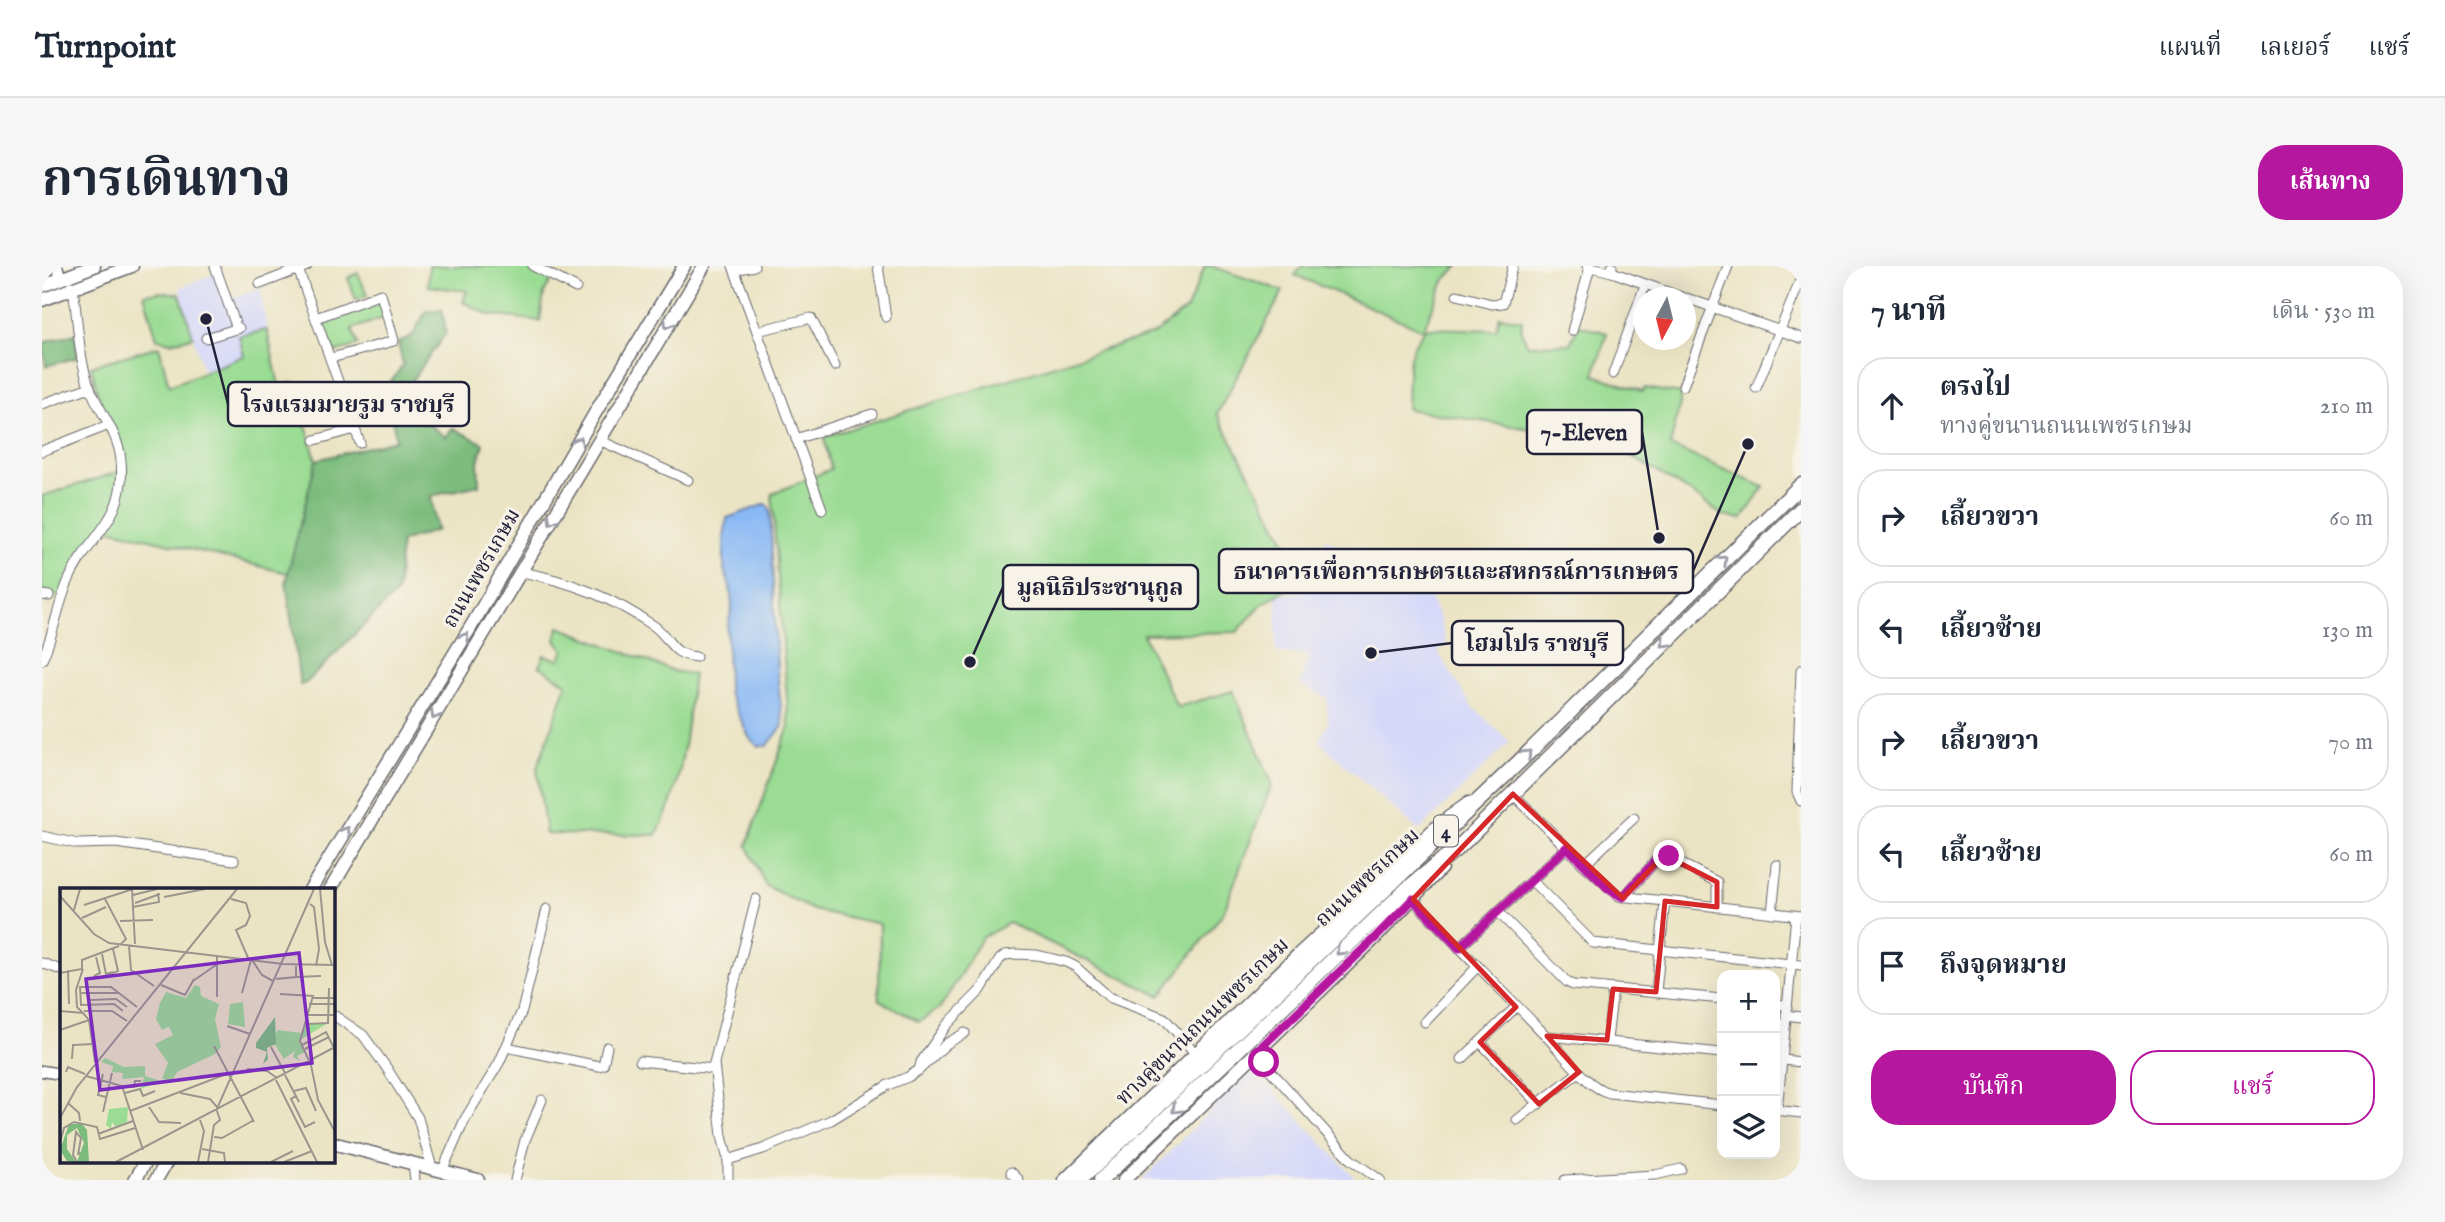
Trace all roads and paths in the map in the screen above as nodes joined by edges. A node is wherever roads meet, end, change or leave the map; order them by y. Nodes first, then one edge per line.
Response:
1 (94, 266) edge
2 (132, 266) edge
3 (215, 266) edge
4 (533, 266) edge
5 (684, 266) edge
6 (704, 266) edge
7 (754, 266) edge
8 (878, 266) edge
9 (1513, 266) edge
10 (1589, 266) edge
11 (1728, 266) edge
12 (301, 267) edge
13 (734, 268) edge
14 (1612, 269) edge
15 (59, 272) edge
16 (1801, 279) edge
17 (260, 284) dead end
18 (1646, 285) junction
19 (42, 286) edge
20 (1652, 287) edge
21 (74, 288) junction
22 (576, 288) dead end
23 (1457, 295) dead end
24 (42, 300) edge
25 (1696, 302) edge
26 (1712, 307) junction
27 (887, 317) dead end
28 (316, 318) junction
29 (757, 331) junction
30 (1572, 331) dead end
31 (1780, 331) junction
32 (206, 338) dead end
33 (1801, 338) edge
34 (331, 358) junction
35 (835, 366) dead end
36 (1613, 374) dead end
37 (1683, 386) dead end
38 (90, 387) junction
39 (1756, 388) dead end
40 (42, 404) edge
41 (872, 414) dead end
42 (109, 425) junction
43 (355, 429) junction
44 (796, 439) junction
45 (315, 440) dead end
46 (599, 440) junction
47 (360, 443) dead end
48 (42, 452) edge
49 (688, 480) dead end
50 (1801, 485) edge
51 (822, 509) dead end
52 (1801, 509) edge
53 (522, 572) junction
54 (478, 615) junction
55 (491, 622) junction
56 (696, 657) dead end
57 (42, 660) edge
58 (1801, 670) edge
59 (1496, 784) junction
60 (1513, 794) junction
61 (1801, 801) edge
62 (1634, 818) dead end
63 (42, 836) edge
64 (1462, 844) junction
65 (1567, 847) junction
66 (234, 860) dead end
67 (1584, 865) junction
68 (1777, 865) dead end
69 (1532, 881) junction
70 (311, 888) edge
71 (331, 888) edge
72 (1623, 897) junction
73 (756, 899) dead end
74 (1413, 899) junction
75 (1665, 901) junction
76 (1717, 907) junction
77 (547, 909) dead end
78 (1498, 912) junction
79 (1772, 913) junction
80 (1798, 916) edge
81 (1459, 948) junction
82 (1660, 950) junction
83 (42, 963) edge
84 (1796, 964) edge
85 (1477, 967) junction
86 (60, 970) edge
87 (1613, 989) junction
88 (1656, 992) junction
89 (1717, 998) edge
90 (1516, 1007) junction
91 (1780, 1007) edge
92 (1786, 1010) junction
93 (334, 1015) edge
94 (1801, 1017) edge
95 (1425, 1022) dead end
96 (965, 1033) dead end
97 (1547, 1036) junction
98 (1607, 1040) junction
99 (1480, 1042) junction
100 (506, 1047) junction
101 (607, 1047) dead end
102 (1717, 1052) edge
103 (1780, 1052) edge
104 (1255, 1053) junction
105 (1196, 1054) junction
106 (1462, 1059) dead end
107 (1780, 1059) edge
108 (640, 1061) dead end
109 (1801, 1062) edge
110 (714, 1069) junction
111 (919, 1070) junction
112 (42, 1071) edge
113 (1578, 1072) junction
114 (60, 1074) edge
115 (542, 1100) dead end
116 (1539, 1104) junction
117 (1717, 1104) edge
118 (1780, 1111) edge
119 (1801, 1114) edge
120 (1517, 1120) dead end
121 (334, 1144) edge
122 (728, 1160) junction
123 (145, 1163) edge
124 (166, 1163) edge
125 (413, 1164) junction
126 (1681, 1169) dead end
127 (1011, 1172) dead end
128 (445, 1173) edge
129 (1084, 1177) edge
130 (135, 1180) edge
131 (156, 1180) edge
132 (415, 1180) edge
133 (478, 1180) edge
134 (515, 1180) edge
135 (728, 1180) edge
136 (1020, 1180) edge
137 (1065, 1180) edge
138 (1101, 1180) edge
139 (1124, 1180) edge
140 (1380, 1180) edge
141 (1565, 1180) edge

1 - 15 main road
2 - 21 main road
3 - 32 street
4 - 22 street
54 -> 5 main road, ถนนเพชรเกษม
6 -> 46 main road, ถนนเพชรเกษม
7 - 13 street
8 - 27 street
9 - 23 street
10 - 14 street
10 - 30 street
11 - 26 street
12 - 17 street
12 - 28 street
13 - 29 street
14 - 18 street
15 - 19 main road
15 - 21 street
16 - 31 street
18 - 20 street
18 - 36 street
21 - 24 main road
21 - 38 street
25 - 26 street
26 - 31 street
26 - 37 street
28 - 34 street
28 - 34 street
29 - 35 street
29 - 44 street
31 - 33 street
31 - 39 street
34 - 43 street
38 - 40 street
38 - 42 street
41 - 44 street
42 - 48 street
42 - 57 street
43 - 45 street
43 - 47 street
44 - 51 street
46 - 49 street
46 -> 53 main road, ถนนเพชรเกษม
59 -> 50 highway, ถนนเพชรเกษม / 4
52 -> 60 highway, ถนนเพชรเกษม / 4
53 - 55 main road, ถนนเพชรเกษม
53 - 56 street
54 - 55 main road
70 -> 54 main road, ถนนเพชรเกษม
55 -> 71 main road, ถนนเพชรเกษม
58 - 61 street
59 - 105 main road, ทางคู่ขนานถนนเพชรเกษม / 4
59 - 129 highway, ถนนเพชรเกษม / 4
60 - 64 highway, ถนนเพชรเกษม / 4
60 - 65 street
62 - 67 street
63 - 66 street
64 - 74 main road, 4
64 -> 138 highway, ถนนเพชรเกษม / 4
65 - 67 street
65 - 69 street
67 - 72 street
68 - 79 street
69 - 78 street
69 - 82 street
72 - 75 street
72 - 76 street
73 - 110 street
74 - 81 street
74 - 104 main road, 4
75 - 76 street
75 - 82 street
76 - 79 street
77 - 100 street
78 - 81 street
78 - 87 street
79 - 80 street
80 - 84 street
81 - 85 street
82 - 84 street
82 - 88 street
83 - 86 street
84 - 92 street
85 - 90 street
85 - 95 street
87 - 88 street
87 - 98 street
88 - 89 street
90 - 97 street
90 - 99 street
91 - 92 street
92 - 94 street
92 - 103 street
93 - 128 street
96 - 111 street
97 - 98 street
97 - 113 street
98 - 102 street
99 - 106 street
99 - 116 street
100 - 101 street
100 - 128 street
104 - 139 main road, 4
104 - 140 street
105 - 111 street
105 - 137 main road, ทางคู่ขนานถนนเพชรเกษม / 4
107 - 109 street
108 - 110 street
110 - 122 street
111 - 122 street
112 - 114 street
113 - 116 street
113 - 117 street
115 - 134 street
116 - 120 street
118 - 119 street
121 - 125 main road
122 - 135 street
123 - 130 main road
124 - 131 main road
125 - 128 main road
125 - 132 street
126 - 141 street
127 - 136 street
128 - 133 main road

